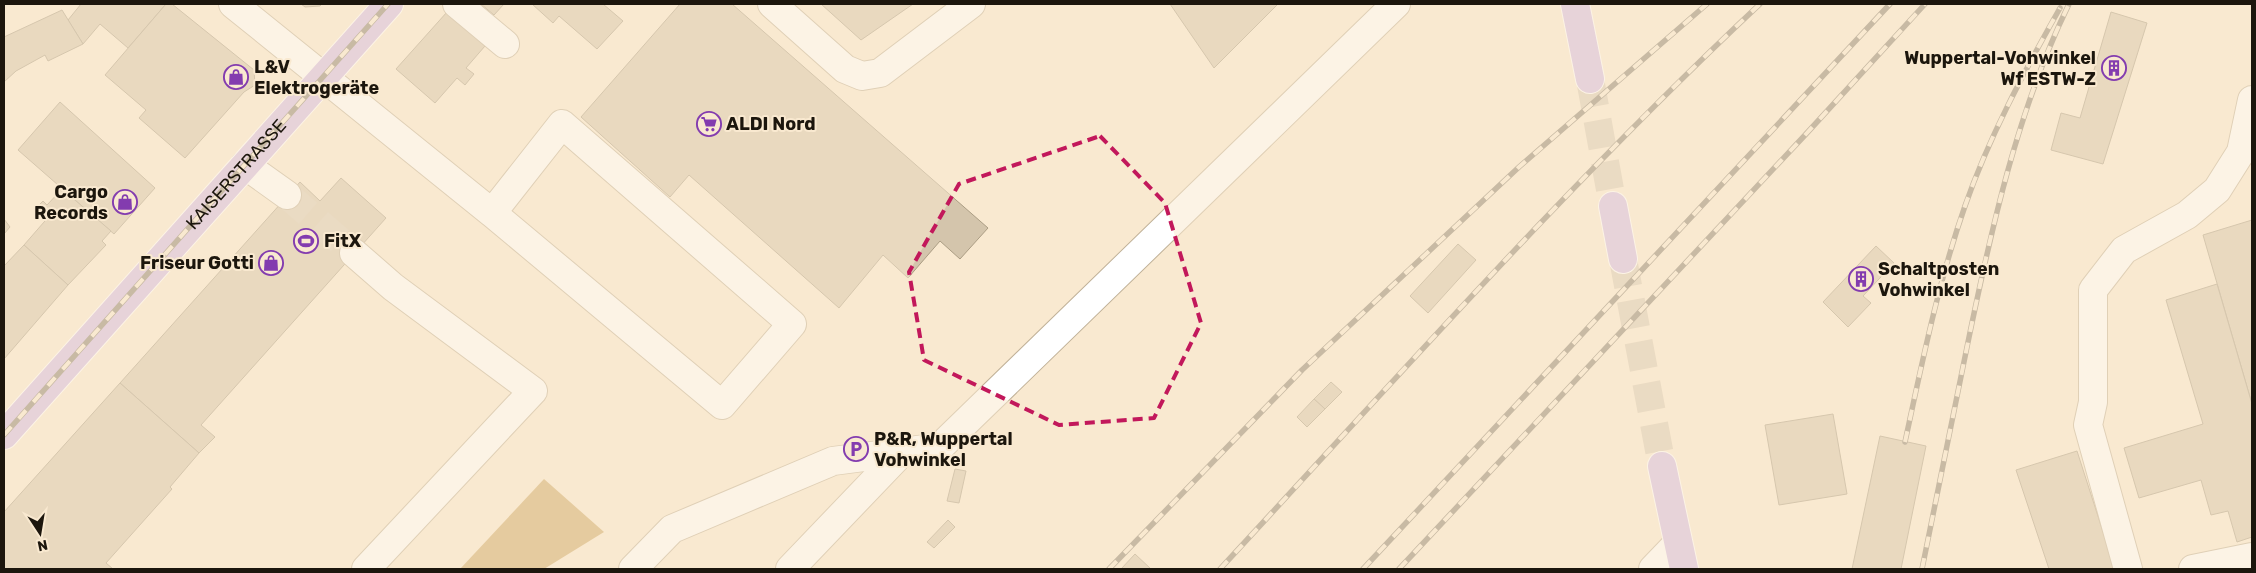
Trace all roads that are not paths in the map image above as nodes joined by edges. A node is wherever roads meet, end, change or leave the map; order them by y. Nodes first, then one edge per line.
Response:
1 (233, 4) edge
2 (390, 4) edge
3 (457, 4) edge
4 (772, 4) edge
5 (970, 4) edge
6 (1396, 4) edge
7 (1575, 4) edge
8 (505, 44) dead end
9 (323, 77) junction
10 (1590, 79) tunnel mouth
11 (2252, 100) edge
12 (245, 165) junction
13 (287, 195) tunnel mouth
14 (1613, 206) tunnel mouth
15 (492, 213) junction
16 (354, 253) tunnel mouth
17 (1623, 259) tunnel mouth
18 (4, 435) edge
19 (902, 452) junction
20 (1662, 466) tunnel mouth
21 (1678, 543) junction
22 (2252, 557) edge
23 (366, 569) edge
24 (633, 569) edge
25 (790, 569) edge
26 (1653, 569) edge
27 (1684, 569) edge
28 (2128, 569) edge
29 (2194, 569) edge

1 - 9 street
2 - 9 main road, KAISERSTRASSE
3 - 8 street
4 - 5 street
6 - 19 street
7 - 10 main road
9 - 12 main road, KAISERSTRASSE
9 - 15 street
11 - 28 street
12 - 13 street
12 - 18 main road, KAISERSTRASSE
14 - 17 main road
15 - 15 street
16 - 23 street
19 - 24 street
19 - 25 street
20 - 21 main road
21 - 26 street
21 - 27 main road
22 - 29 street

